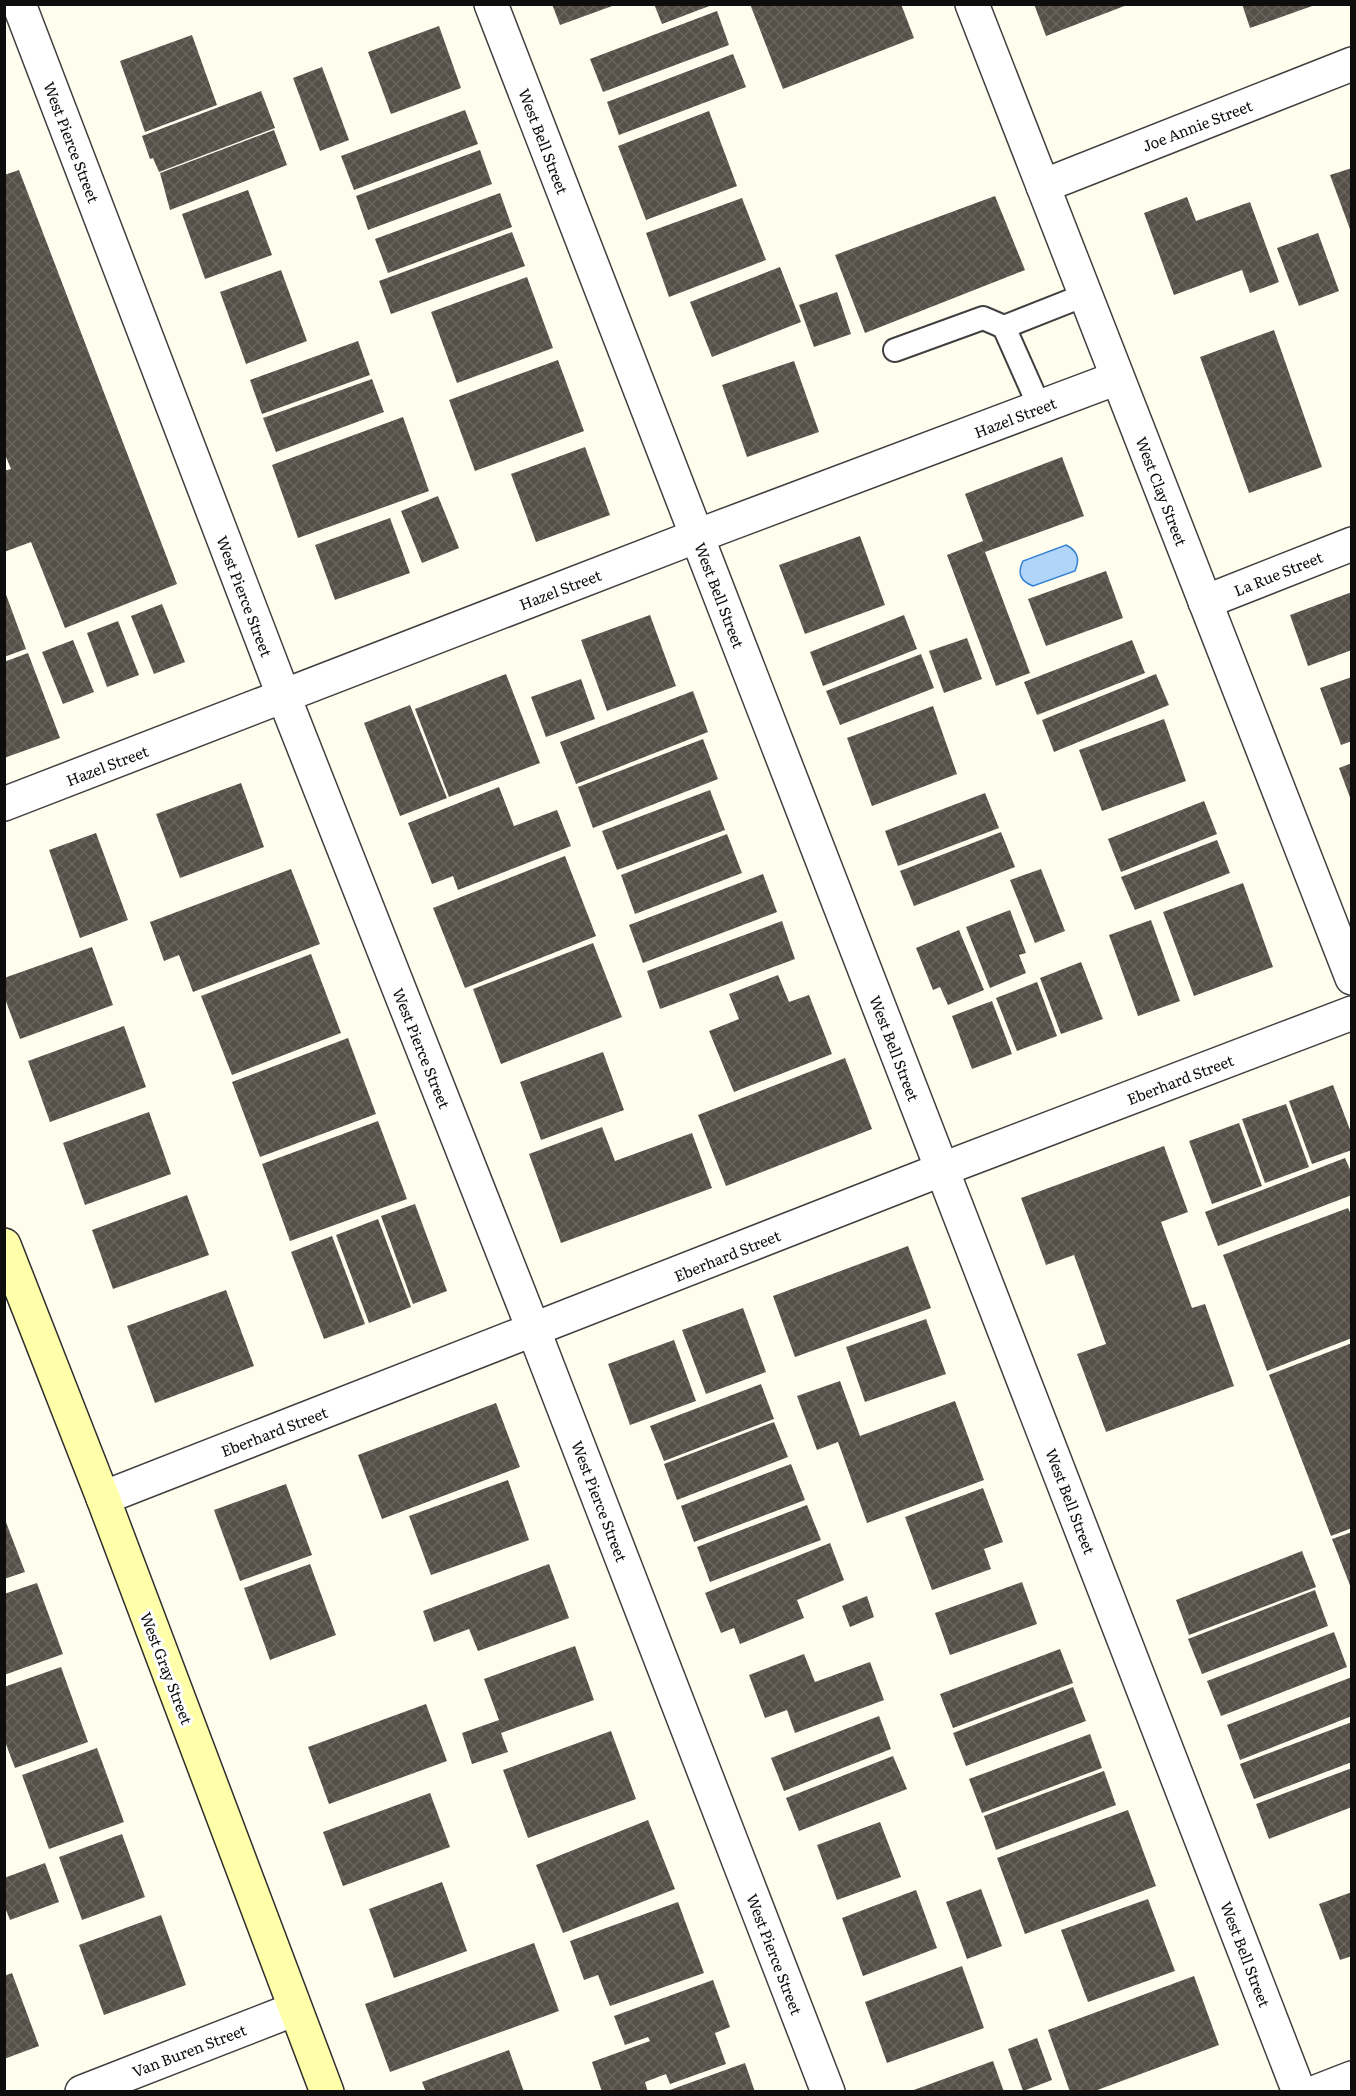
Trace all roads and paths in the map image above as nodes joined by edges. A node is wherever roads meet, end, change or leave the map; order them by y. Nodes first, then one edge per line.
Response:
1 (19, 4) edge
2 (491, 4) edge
3 (972, 4) edge
4 (1352, 64) edge
5 (1043, 186) junction
6 (1085, 295) junction
7 (1004, 327) junction
8 (895, 350) dead end
9 (1118, 378) junction
10 (1040, 408) junction
11 (697, 536) junction
12 (1352, 544) edge
13 (1205, 602) junction
14 (284, 697) junction
15 (4, 804) edge
16 (1352, 978) edge
17 (1352, 1013) edge
18 (943, 1169) junction
19 (4, 1245) edge
20 (534, 1331) junction
21 (103, 1498) junction
22 (295, 2009) junction
23 (1352, 2078) edge
24 (82, 2091) edge
25 (327, 2091) edge
26 (828, 2091) edge
27 (1299, 2091) edge
28 (1316, 2091) edge

1 - 14 street, West Pierce Street
2 - 11 street, West Bell Street
3 - 5 street, West Clay Street
4 - 5 street, Joe Annie Street
5 - 6 street, West Clay Street
6 - 7 lane
6 - 9 street, West Clay Street
7 - 8 lane
7 - 10 lane
9 - 10 street, Hazel Street
9 - 13 street, West Clay Street
10 - 11 street, Hazel Street
11 - 14 street, Hazel Street
11 - 18 street, West Bell Street
12 - 13 street, La Rue Street
13 - 16 street, West Clay Street
14 - 15 street, Hazel Street
14 - 20 street, West Pierce Street
17 - 18 street, Eberhard Street
18 - 20 street, Eberhard Street
18 - 27 street, West Bell Street
19 - 21 main road, West Gray Street
20 - 21 street, Eberhard Street
20 - 26 street, West Pierce Street
21 - 22 main road, West Gray Street
22 - 24 street, Van Buren Street
22 - 25 main road, West Gray Street
23 - 28 street

